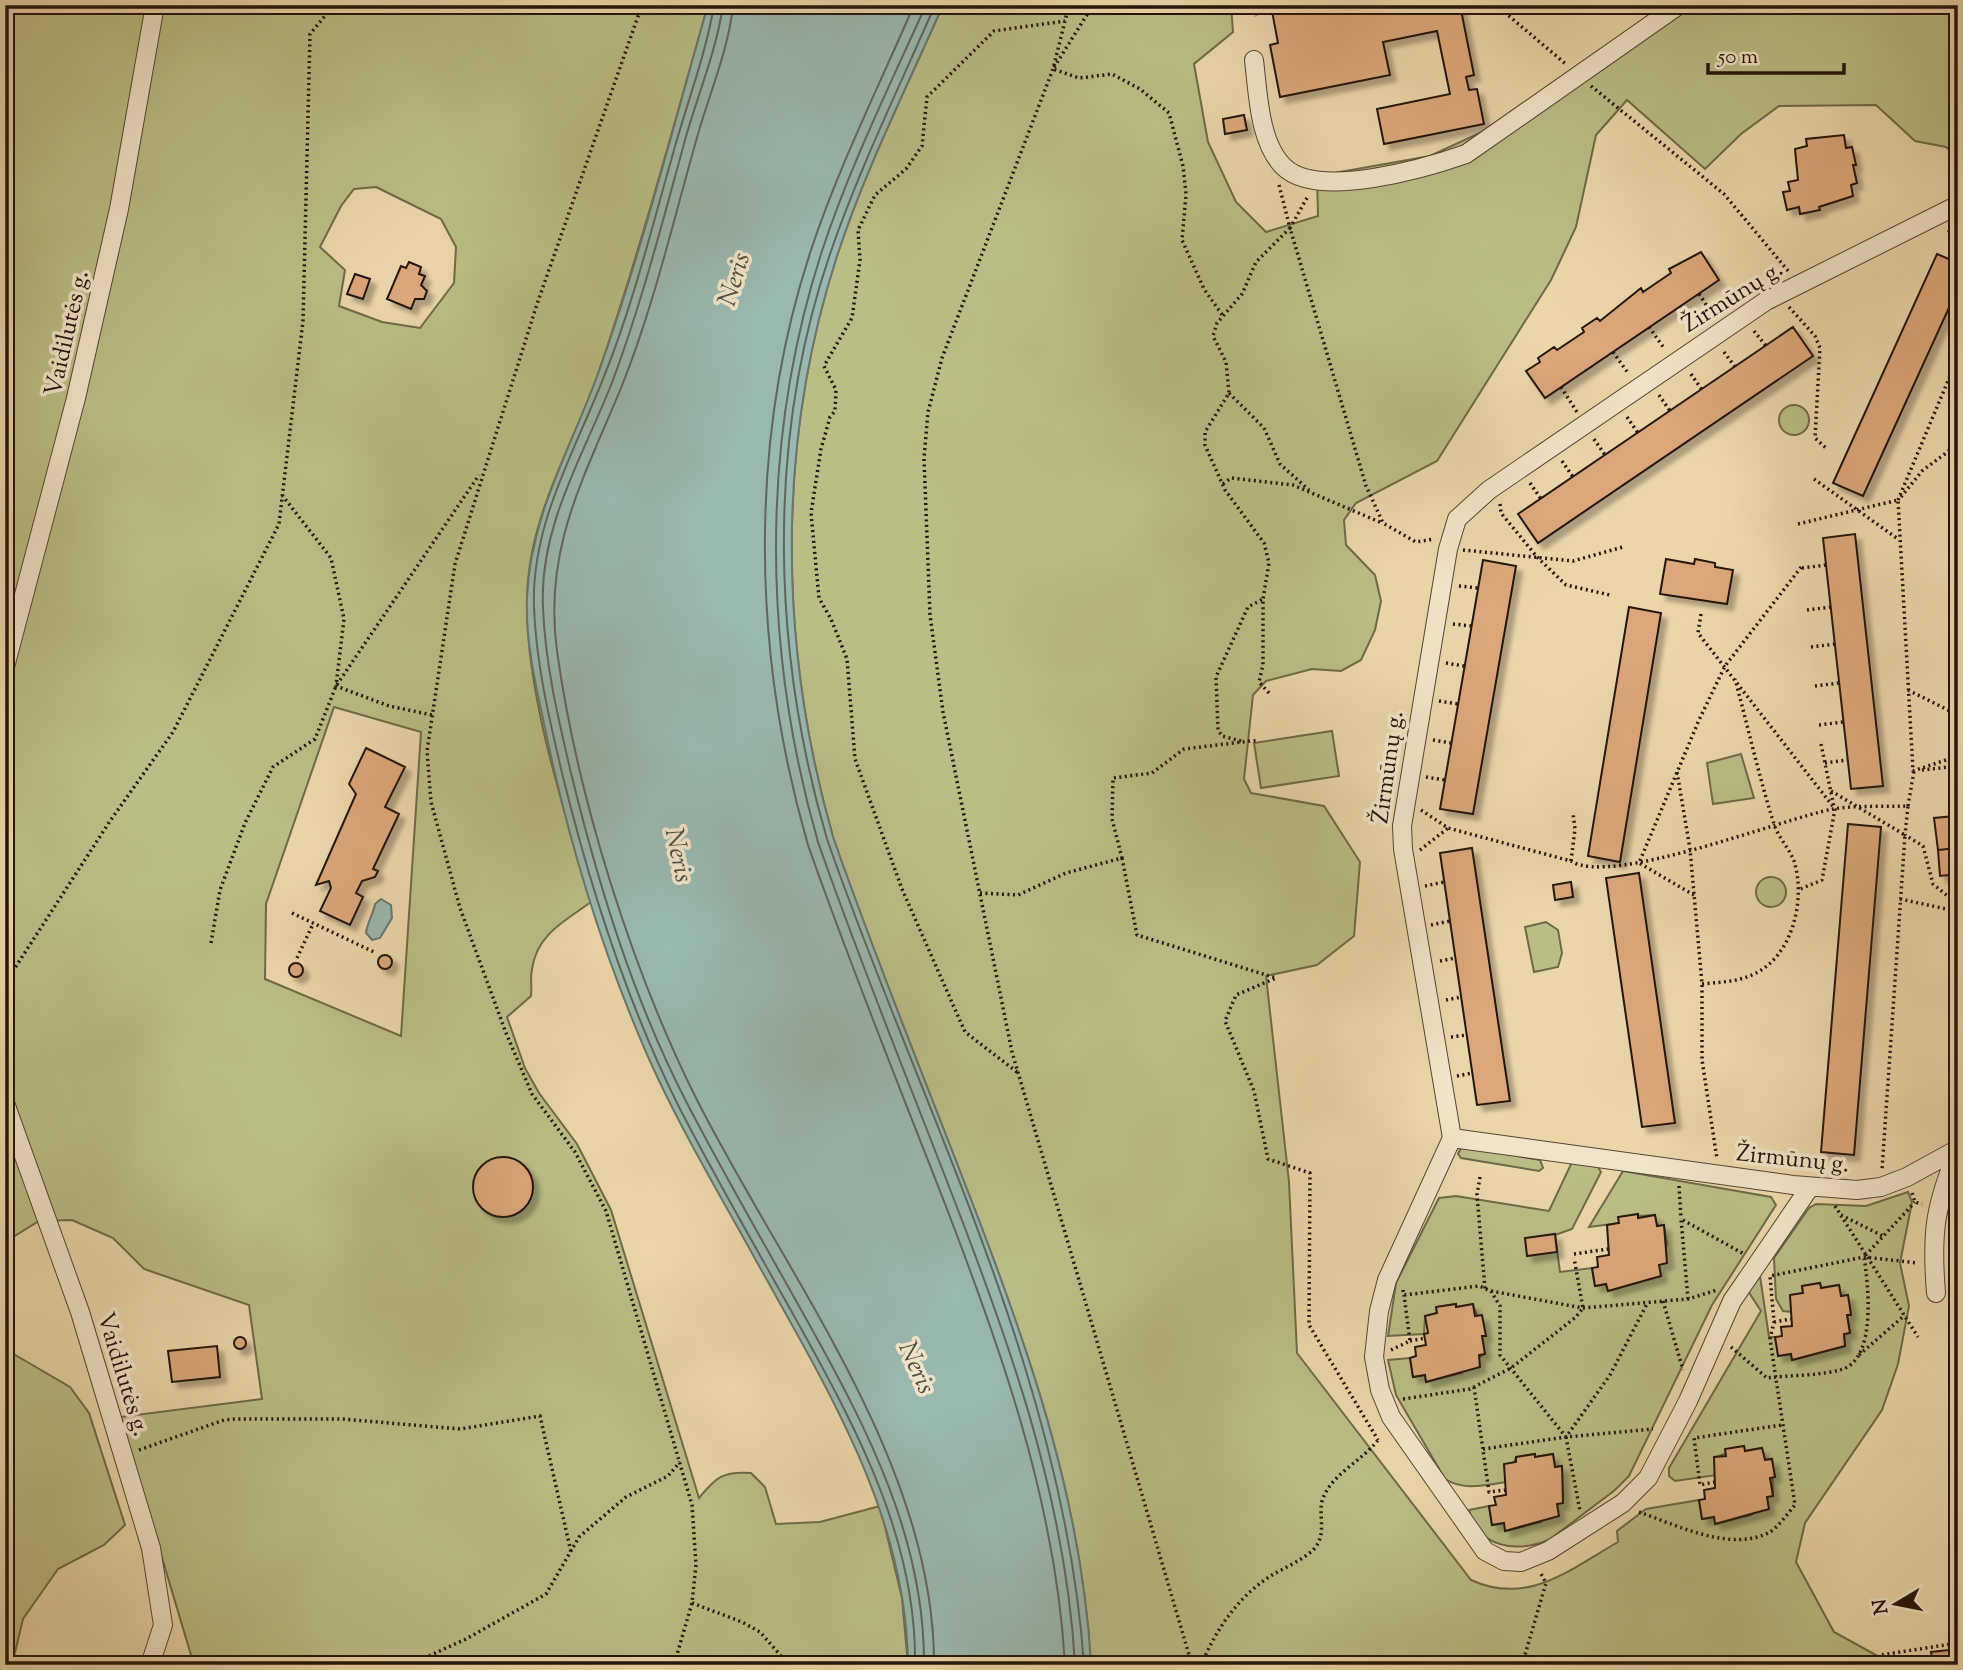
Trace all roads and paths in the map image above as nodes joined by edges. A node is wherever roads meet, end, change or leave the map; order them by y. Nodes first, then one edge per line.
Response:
1 (155, 5) edge
2 (334, 5) edge
3 (642, 5) edge
4 (1069, 5) edge
5 (1093, 5) edge
6 (1253, 5) edge
7 (1496, 5) edge
8 (1679, 5) edge
9 (1256, 16) dead end
10 (1065, 21) junction
11 (1254, 60) dead end
12 (1054, 69) junction
13 (1578, 77) junction
14 (1278, 182) dead end
15 (1316, 182) junction
16 (1958, 205) edge
17 (1290, 228) junction
18 (1798, 283) junction
19 (1699, 294) dead end
20 (1778, 294) junction
21 (1223, 316) junction
22 (1649, 327) dead end
23 (1724, 329) junction
24 (1613, 352) dead end
25 (1958, 357) edge
26 (1675, 363) junction
27 (1562, 387) dead end
28 (1639, 387) junction
29 (1229, 393) junction
30 (1584, 425) junction
31 (1958, 444) edge
32 (1827, 449) dead end
33 (482, 470) junction
34 (1814, 479) dead end
35 (1223, 484) junction
36 (1496, 485) junction
37 (1314, 494) junction
38 (282, 495) junction
39 (1898, 500) junction
40 (1858, 510) junction
41 (1382, 523) junction
42 (1798, 524) dead end
43 (1898, 539) junction
44 (1449, 542) junction
45 (1623, 547) dead end
46 (1538, 558) junction
47 (1826, 565) dead end
48 (1610, 595) dead end
49 (1263, 599) junction
50 (1831, 607) dead end
51 (1807, 610) dead end
52 (1701, 614) dead end
53 (1835, 644) dead end
54 (1811, 647) dead end
55 (1725, 666) junction
56 (5, 667) edge
57 (1735, 679) junction
58 (1839, 683) dead end
59 (337, 686) junction
60 (1815, 686) dead end
61 (1908, 690) junction
62 (1269, 693) dead end
63 (432, 715) junction
64 (1958, 715) edge
65 (1843, 722) dead end
66 (1819, 725) dead end
67 (1259, 740) dead end
68 (1243, 742) junction
69 (1821, 744) dead end
70 (1958, 755) edge
71 (1847, 760) dead end
72 (1825, 763) junction
73 (1958, 766) edge
74 (1913, 771) junction
75 (1677, 772) junction
76 (1831, 792) junction
77 (1404, 802) junction
78 (1908, 806) junction
79 (1859, 808) junction
80 (1835, 809) junction
81 (1573, 813) dead end
82 (1774, 827) junction
83 (1448, 828) junction
84 (1905, 835) junction
85 (1690, 849) junction
86 (1122, 858) junction
87 (1571, 861) junction
88 (1405, 862) junction
89 (1639, 863) junction
90 (1798, 890) junction
91 (980, 893) junction
92 (1694, 895) junction
93 (1950, 898) dead end
94 (1900, 899) junction
95 (1951, 910) dead end
96 (292, 914) dead end
97 (313, 923) junction
98 (211, 943) dead end
99 (376, 953) dead end
100 (297, 958) dead end
101 (1702, 984) junction
102 (5, 998) edge
103 (1019, 1073) junction
104 (5, 1102) edge
105 (1452, 1138) junction
106 (1958, 1149) edge
107 (1678, 1168) junction
108 (1882, 1170) dead end
109 (1719, 1175) junction
110 (1480, 1177) dead end
111 (1817, 1188) junction
112 (1914, 1202) dead end
113 (1839, 1213) junction
114 (1681, 1219) junction
115 (1958, 1220) edge
116 (1883, 1236) junction
117 (1608, 1249) dead end
118 (1864, 1256) junction
119 (1957, 1261) edge
120 (1759, 1262) junction
121 (1934, 1265) junction
122 (1393, 1267) junction
123 (1958, 1273) edge
124 (1485, 1289) junction
125 (1491, 1291) junction
126 (1737, 1293) junction
127 (1936, 1293) dead end
128 (1404, 1295) junction
129 (1688, 1299) junction
130 (1663, 1301) junction
131 (1648, 1302) junction
132 (1583, 1308) junction
133 (1905, 1315) junction
134 (1791, 1319) dead end
135 (1774, 1322) junction
136 (1717, 1336) junction
137 (1918, 1337) dead end
138 (1425, 1338) dead end
139 (1410, 1341) junction
140 (1858, 1356) junction
141 (1374, 1357) junction
142 (1511, 1368) junction
143 (1775, 1377) junction
144 (1475, 1387) junction
145 (1691, 1395) junction
146 (1387, 1410) junction
147 (1782, 1425) junction
148 (1675, 1427) junction
149 (1566, 1437) junction
150 (1694, 1438) junction
151 (1378, 1440) junction
152 (1483, 1449) junction
153 (124, 1456) junction
154 (680, 1462) junction
155 (1715, 1482) dead end
156 (1505, 1490) dead end
157 (1618, 1506) junction
158 (1583, 1528) junction
159 (571, 1552) junction
160 (1532, 1558) junction
161 (692, 1603) junction
162 (1958, 1643) edge
163 (150, 1665) edge
164 (409, 1665) edge
165 (674, 1665) edge
166 (789, 1665) edge
167 (1192, 1665) edge
168 (1201, 1665) edge
169 (1522, 1665) edge
170 (1880, 1665) edge

1 - 56 street, Vaidilutės g.
2 - 38 path
3 - 33 path
4 - 10 path
5 - 12 path
6 - 9 path
7 - 13 path
8 - 13 street
10 - 12 path
10 - 103 path
11 - 15 street
12 - 21 path
12 - 91 path
13 - 15 street
13 - 18 path
14 - 17 path
15 - 17 path
16 - 18 street, Žirmūnų g.
17 - 21 path
17 - 41 path
18 - 20 street, Žirmūnų g.
19 - 23 path
20 - 23 street, Žirmūnų g.
20 - 32 path
21 - 29 path
22 - 26 path
23 - 26 street, Žirmūnų g.
24 - 28 path
25 - 39 path
26 - 28 street, Žirmūnų g.
27 - 30 path
28 - 30 street, Žirmūnų g.
29 - 35 path
29 - 37 path
30 - 36 street, Žirmūnų g.
31 - 39 path
33 - 59 path
33 - 63 path
34 - 40 path
35 - 37 path
35 - 49 path
36 - 44 street, Žirmūnų g.
36 - 46 path
37 - 41 path
38 - 59 path
38 - 102 path
39 - 40 path
39 - 43 path
40 - 42 path
40 - 43 path
41 - 44 path
43 - 61 path
44 - 46 path
44 - 77 street, Žirmūnų g.
45 - 46 path
46 - 48 path
47 - 55 path
49 - 62 path
49 - 68 path
50 - 51 path
52 - 55 path
53 - 54 path
55 - 57 path
55 - 75 path
57 - 80 path
57 - 82 path
58 - 60 path
59 - 63 path
59 - 98 path
61 - 64 path
61 - 74 path
63 - 154 path
65 - 66 path
67 - 68 path
68 - 86 path
69 - 72 path
70 - 74 path
71 - 72 path
72 - 76 path
73 - 74 path
74 - 78 path
75 - 85 path
75 - 89 path
76 - 79 path
76 - 80 path
77 - 83 path
77 - 88 street, Žirmūnų g.
78 - 79 path
78 - 84 path
79 - 80 path
79 - 84 path
80 - 82 path
80 - 90 path
81 - 87 path
82 - 85 path
82 - 90 path
83 - 87 path
83 - 88 path
84 - 93 path
84 - 94 path
85 - 89 path
85 - 92 path
86 - 91 path
86 - 151 path
87 - 89 path
88 - 105 street, Žirmūnų g.
89 - 92 path
90 - 101 path
91 - 103 path
92 - 101 path
94 - 95 path
94 - 108 path
96 - 97 path
97 - 99 path
97 - 100 path
101 - 109 path
103 - 167 path
104 - 153 street, Vaidilutės g.
105 - 107 street, Žirmūnų g.
105 - 122 street
106 - 111 street, Žirmūnų g.
106 - 121 street
107 - 109 street, Žirmūnų g.
107 - 114 path
109 - 111 street, Žirmūnų g.
110 - 124 path
111 - 113 path
111 - 120 street
112 - 116 path
113 - 116 path
113 - 118 path
114 - 120 path
114 - 129 path
115 - 119 path
116 - 118 path
117 - 132 path
118 - 121 path
118 - 133 path
118 - 135 path
118 - 140 path
119 - 123 path
120 - 126 street
121 - 127 street
122 - 128 path
122 - 141 street
124 - 125 path
124 - 128 path
125 - 132 path
125 - 142 path
126 - 129 path
126 - 136 street
128 - 139 path
129 - 130 path
130 - 131 path
130 - 145 path
131 - 132 path
131 - 149 path
132 - 142 path
133 - 137 path
133 - 140 path
134 - 135 path
135 - 143 path
136 - 143 path
136 - 145 street
138 - 139 path
139 - 141 path
140 - 143 path
141 - 146 street
142 - 144 path
142 - 149 path
143 - 147 path
144 - 146 path
144 - 152 path
145 - 148 street
146 - 151 path
146 - 160 street
147 - 150 path
147 - 157 path
148 - 149 path
148 - 150 path
148 - 157 street
149 - 152 path
149 - 158 path
150 - 155 path
151 - 168 path
152 - 156 path
153 - 159 path
153 - 163 street, Vaidilutės g.
154 - 159 path
154 - 161 path
157 - 158 street
158 - 160 street
159 - 164 path
160 - 169 path
161 - 165 path
161 - 166 path
162 - 170 path

